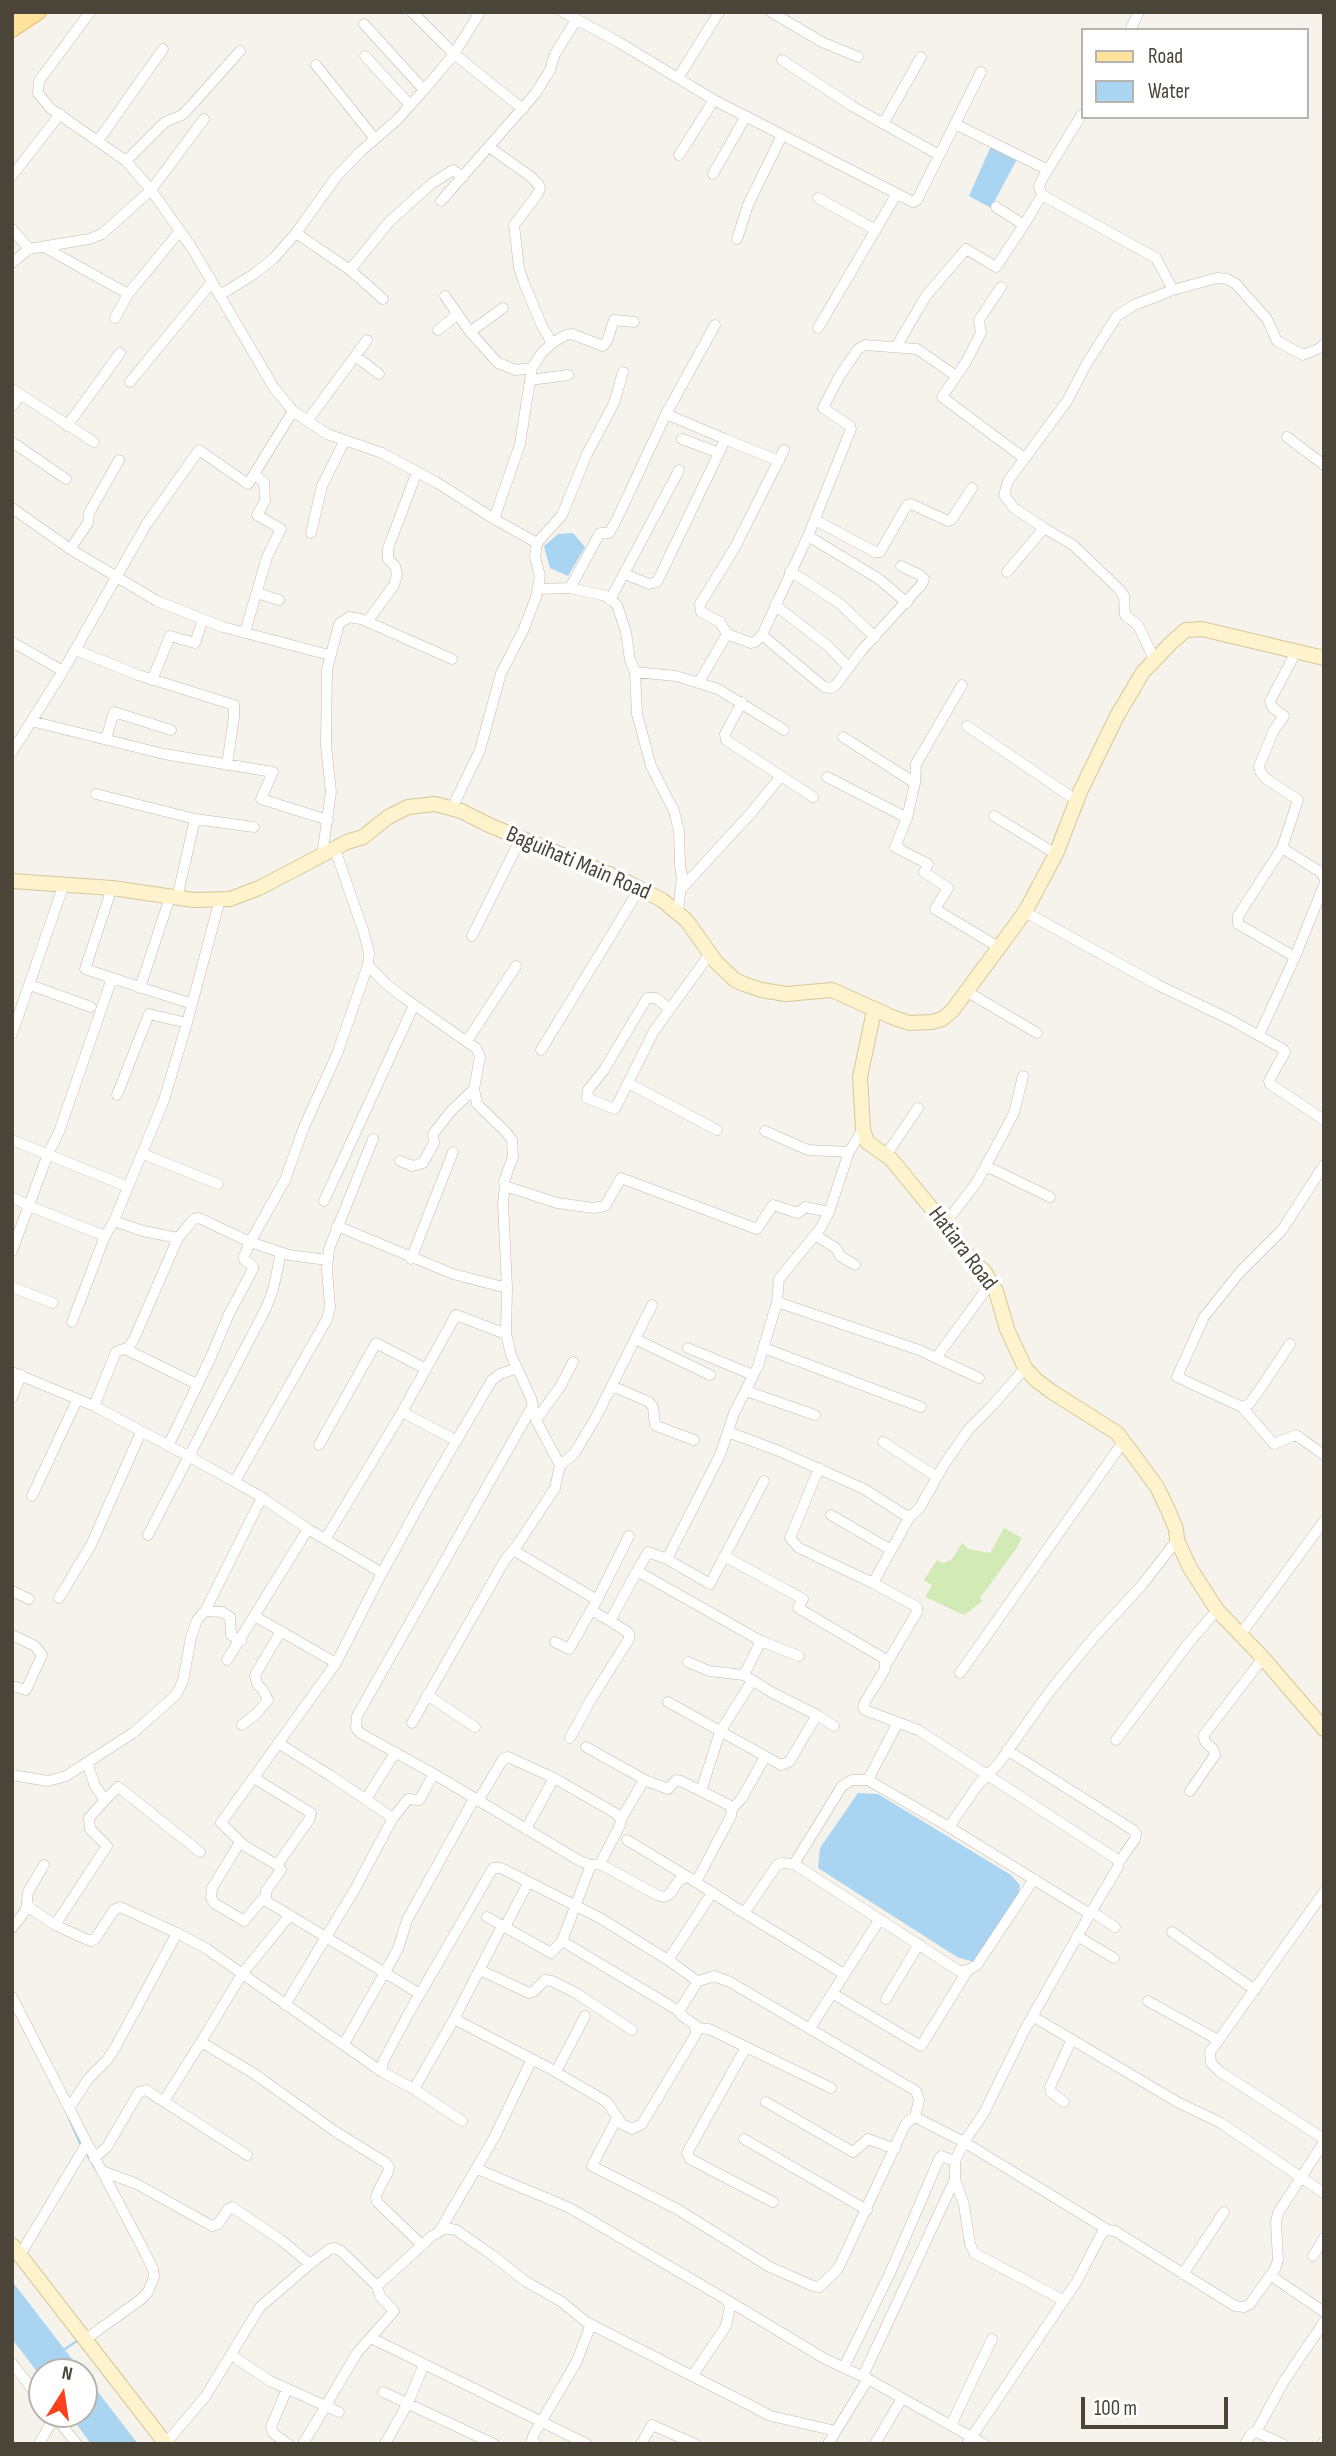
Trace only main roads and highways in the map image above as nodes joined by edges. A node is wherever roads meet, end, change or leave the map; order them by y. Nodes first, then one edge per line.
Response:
1 (20, 12) edge
2 (39, 12) edge
3 (12, 17) edge
4 (12, 30) edge

1 - 3 main road
2 - 4 main road

